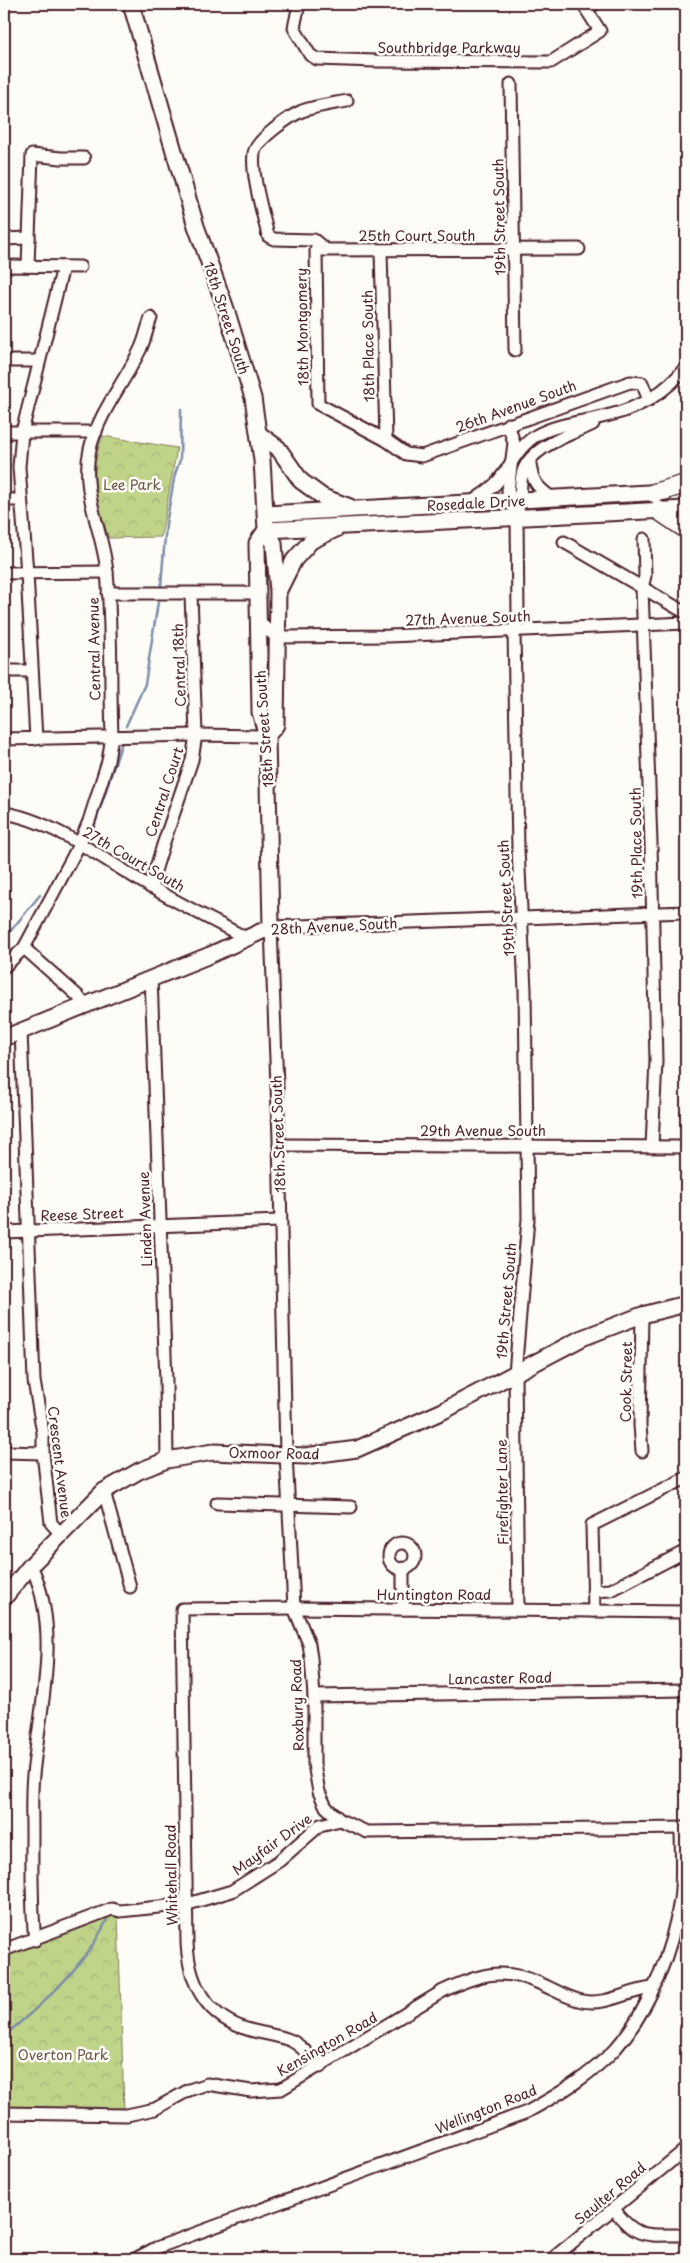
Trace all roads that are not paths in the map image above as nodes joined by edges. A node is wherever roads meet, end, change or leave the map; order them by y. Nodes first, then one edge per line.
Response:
1 (131, 4) edge
2 (300, 4) edge
3 (595, 4) edge
4 (512, 84) dead end
5 (347, 101) dead end
6 (84, 158) dead end
7 (29, 238) junction
8 (4, 239) edge
9 (579, 249) dead end
10 (321, 250) junction
11 (514, 250) junction
12 (381, 251) junction
13 (4, 266) edge
14 (28, 266) junction
15 (63, 267) junction
16 (80, 267) dead end
17 (151, 318) dead end
18 (515, 350) dead end
19 (38, 360) junction
20 (4, 361) edge
21 (686, 367) edge
22 (649, 400) junction
23 (318, 404) joint
24 (612, 415) junction
25 (508, 424) junction
26 (4, 432) edge
27 (22, 432) junction
28 (96, 432) junction
29 (259, 434) junction
30 (386, 440) junction
31 (512, 461) junction
32 (530, 463) junction
33 (686, 484) edge
34 (686, 491) edge
35 (654, 492) junction
36 (552, 498) junction
37 (4, 500) edge
38 (21, 500) junction
39 (516, 500) junction
40 (471, 503) junction
41 (356, 509) junction
42 (686, 509) edge
43 (658, 510) junction
44 (266, 514) junction
45 (517, 518) junction
46 (342, 526) junction
47 (266, 530) junction
48 (686, 530) edge
49 (644, 539) dead end
50 (564, 542) dead end
51 (107, 572) junction
52 (4, 573) edge
53 (27, 573) junction
54 (642, 588) junction
55 (278, 592) junction
56 (108, 593) junction
57 (257, 593) junction
58 (191, 594) junction
59 (686, 613) edge
60 (258, 619) junction
61 (686, 623) edge
62 (644, 626) junction
63 (514, 631) junction
64 (278, 636) junction
65 (31, 670) junction
66 (4, 671) edge
67 (196, 735) junction
68 (112, 736) junction
69 (267, 736) junction
70 (4, 738) edge
71 (36, 739) junction
72 (4, 813) edge
73 (80, 844) junction
74 (150, 887) junction
75 (686, 912) edge
76 (653, 913) junction
77 (522, 917) junction
78 (271, 927) junction
79 (246, 938) junction
80 (24, 948) junction
81 (4, 967) edge
82 (151, 977) junction
83 (85, 1006) junction
84 (21, 1030) junction
85 (4, 1038) edge
86 (279, 1145) junction
87 (526, 1145) junction
88 (652, 1146) junction
89 (686, 1147) edge
90 (280, 1221) junction
91 (161, 1226) junction
92 (30, 1230) junction
93 (4, 1232) edge
94 (686, 1304) edge
95 (642, 1314) junction
96 (514, 1374) junction
97 (642, 1451) dead end
98 (4, 1452) edge
99 (43, 1453) junction
100 (286, 1454) junction
101 (167, 1460) junction
102 (686, 1478) edge
103 (104, 1491) junction
104 (217, 1503) dead end
105 (289, 1504) junction
106 (351, 1507) dead end
107 (61, 1534) junction
108 (686, 1551) edge
109 (31, 1565) junction
110 (403, 1568) dead end
111 (130, 1587) dead end
112 (593, 1592) junction
113 (4, 1598) edge
114 (294, 1608) junction
115 (182, 1609) joint
116 (404, 1609) junction
117 (518, 1610) junction
118 (594, 1611) junction
119 (686, 1612) edge
120 (686, 1690) edge
121 (314, 1696) junction
122 (326, 1807) junction
123 (340, 1820) junction
124 (320, 1825) junction
125 (683, 1828) edge
126 (188, 1904) junction
127 (35, 1940) junction
128 (4, 1950) edge
129 (653, 1988) junction
130 (320, 2067) junction
131 (4, 2113) edge
132 (686, 2149) edge
133 (614, 2209) junction
134 (686, 2235) edge
135 (135, 2259) edge
136 (552, 2259) edge

1 - 29 main road, 18th Street South
2 - 3 street, Southbridge Parkway
4 - 11 street, 19th Street South
5 - 10 street
6 - 7 street
7 - 8 street
7 - 14 street
9 - 11 street, 25th Court South
10 - 12 street, 25th Court South
10 - 23 street, 18th Montgomery
11 - 12 street, 25th Court South
11 - 18 street, 19th Street South
12 - 30 street, 18th Place South
13 - 14 street
14 - 15 street
15 - 16 street
15 - 19 street
17 - 28 street, Central Avenue
19 - 20 street
19 - 27 street
21 - 22 street
22 - 24 street
22 - 25 street, 26th Avenue South
23 - 30 street, 26th Avenue South
24 - 31 street
24 - 32 street
25 - 30 street, 26th Avenue South
25 - 31 street
26 - 27 street
27 - 28 street
27 - 38 street
28 - 51 street, Central Avenue
29 - 41 main road
29 - 44 main road, 18th Street South
31 - 39 street
31 - 40 street
32 - 36 street
32 - 39 street
33 - 35 highway
34 - 35 main road, Rosedale Drive
35 - 36 main road, Rosedale Drive
36 - 39 main road, Rosedale Drive
37 - 38 street
38 - 53 street
39 - 40 main road, Rosedale Drive
39 - 45 street, 19th Street South
40 - 41 main road, Rosedale Drive
41 - 44 main road, Rosedale Drive
42 - 43 main road, Rosedale Drive
43 - 45 main road, Rosedale Drive
43 - 48 highway
44 - 47 main road, 18th Street South
45 - 46 main road, Rosedale Drive
45 - 63 street, 19th Street South
46 - 47 main road, Rosedale Drive
46 - 55 main road
47 - 55 main road
47 - 57 main road, 18th Street South
49 - 54 street, 19th Place South
50 - 54 street
51 - 53 street
51 - 56 street, Central Avenue
52 - 53 street
53 - 65 street
54 - 59 street
54 - 62 street, 19th Place South
55 - 64 main road
56 - 58 street
56 - 68 street, Central Avenue
57 - 58 street
57 - 60 main road, 18th Street South
58 - 67 street, Central 18th
60 - 64 street
60 - 69 main road, 18th Street South
61 - 62 street, 27th Avenue South
62 - 63 street, 27th Avenue South
62 - 76 street, 19th Place South
63 - 64 street, 27th Avenue South
63 - 77 street, 19th Street South
64 - 69 main road
65 - 66 street
65 - 71 street
67 - 68 street
67 - 69 street
67 - 74 street, Central Court
68 - 71 street
68 - 73 street, Central Avenue
69 - 78 main road, 18th Street South
70 - 71 street
72 - 73 street, 27th Court South
73 - 74 street, 27th Court South
73 - 80 street, Central Avenue
74 - 79 street, 27th Court South
75 - 76 street, 28th Avenue South
76 - 77 street, 28th Avenue South
76 - 88 street, 19th Place South
77 - 78 street, 28th Avenue South
77 - 87 street, 19th Street South
78 - 79 main road, 28th Avenue South
78 - 86 street, 18th Street South
79 - 82 main road, 28th Avenue South
80 - 81 street, Central Avenue
80 - 83 street
82 - 83 main road, 28th Avenue South
82 - 91 street, Linden Avenue
83 - 84 main road, 28th Avenue South
84 - 85 main road, 28th Avenue South
84 - 92 street, Crescent Avenue
86 - 87 street, 29th Avenue South
86 - 90 street, 18th Street South
87 - 88 street, 29th Avenue South
87 - 96 street, 19th Street South
88 - 89 street, 29th Avenue South
90 - 91 street, Reese Street
90 - 100 street, 18th Street South
91 - 92 street, Reese Street
91 - 101 street, Linden Avenue
92 - 93 street, Reese Street
92 - 99 street, Crescent Avenue
94 - 95 main road, Oxmoor Road
95 - 96 main road, Oxmoor Road
95 - 97 street, Cook Street
96 - 100 main road, Oxmoor Road
96 - 117 street, Firefighter Lane
98 - 99 street
99 - 107 street, Crescent Avenue
100 - 101 main road, Oxmoor Road
100 - 105 street, Roxbury Road
101 - 103 main road, Oxmoor Road
102 - 112 street
103 - 107 main road, Oxmoor Road
103 - 111 street
104 - 105 street
105 - 106 street
105 - 114 street, Roxbury Road
107 - 109 main road, Oxmoor Road
108 - 112 street
109 - 113 main road, Oxmoor Road
109 - 127 street
110 - 116 street
112 - 118 street
114 - 115 street, Huntington Road
114 - 116 street, Huntington Road
114 - 121 street, Roxbury Road
115 - 126 street, Whitehall Road
116 - 117 street, Huntington Road
117 - 118 street, Huntington Road
118 - 119 street, Huntington Road
120 - 121 street, Lancaster Road
121 - 122 street, Roxbury Road
122 - 123 street, Roxbury Road
122 - 124 street
123 - 124 street, Mayfair Drive
123 - 125 street
124 - 126 street, Mayfair Drive
125 - 129 street, Wellington Road
126 - 127 street, Mayfair Drive
126 - 130 street, Whitehall Road
127 - 128 street, Mayfair Drive
129 - 130 street, Kensington Road
129 - 135 street, Wellington Road
130 - 131 street, Kensington Road
132 - 133 street, Saulter Road
133 - 134 street
133 - 136 street, Saulter Road

